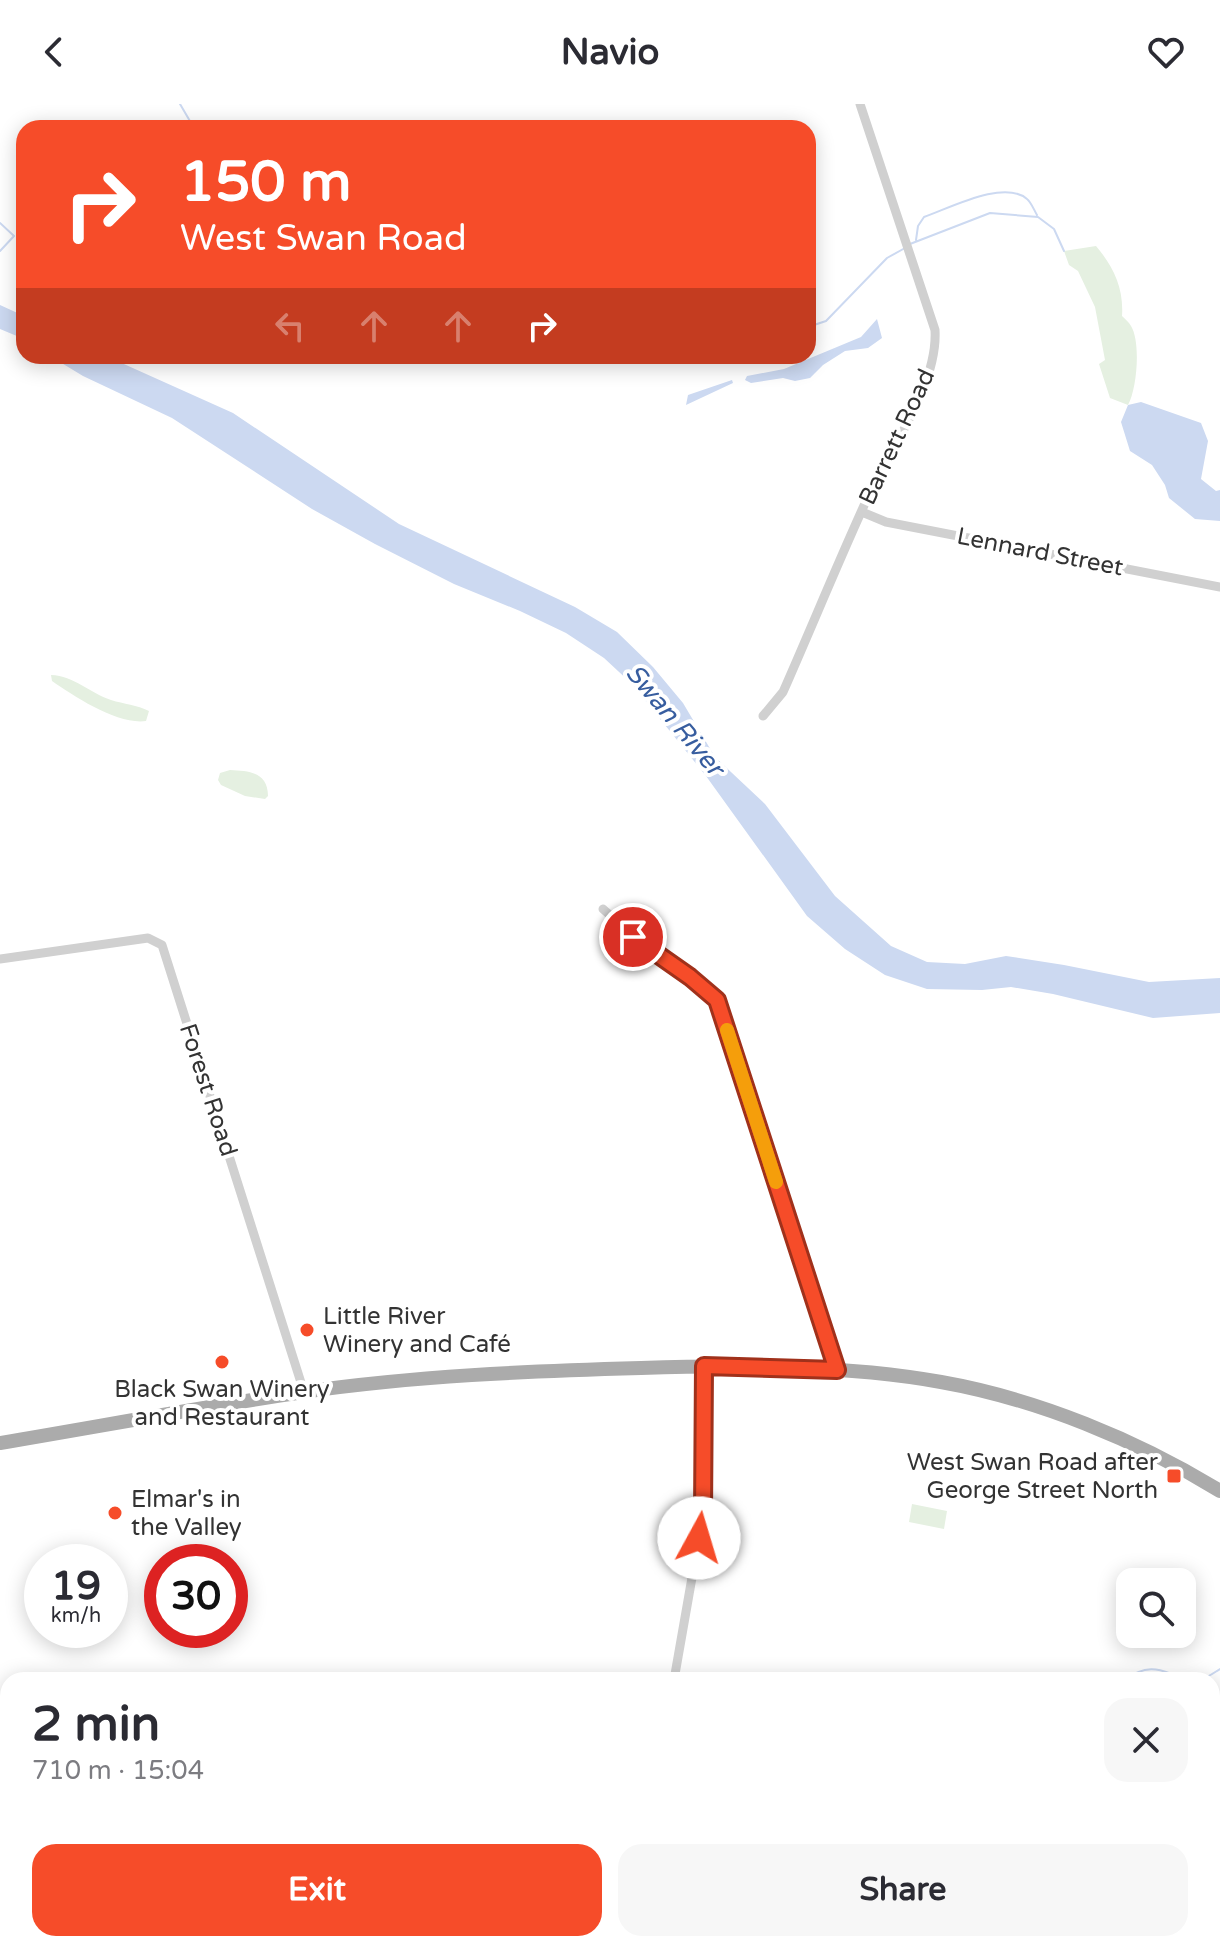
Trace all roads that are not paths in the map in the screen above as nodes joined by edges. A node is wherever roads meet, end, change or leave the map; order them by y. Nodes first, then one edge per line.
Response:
1 (860, 104) edge
2 (862, 512) junction
3 (1220, 587) edge
4 (765, 714) dead end
5 (603, 909) dead end
6 (0, 959) edge
7 (704, 1366) junction
8 (837, 1370) junction
9 (304, 1392) junction
10 (0, 1443) edge
11 (1219, 1488) edge
12 (675, 1672) edge

1 - 2 street, Barrett Road
2 - 3 street, Lennard Street
2 - 4 street, Barrett Road
5 - 8 street
6 - 9 street, Forest Road
7 - 8 main road
7 - 9 main road
7 - 12 street
8 - 11 main road
9 - 10 main road

